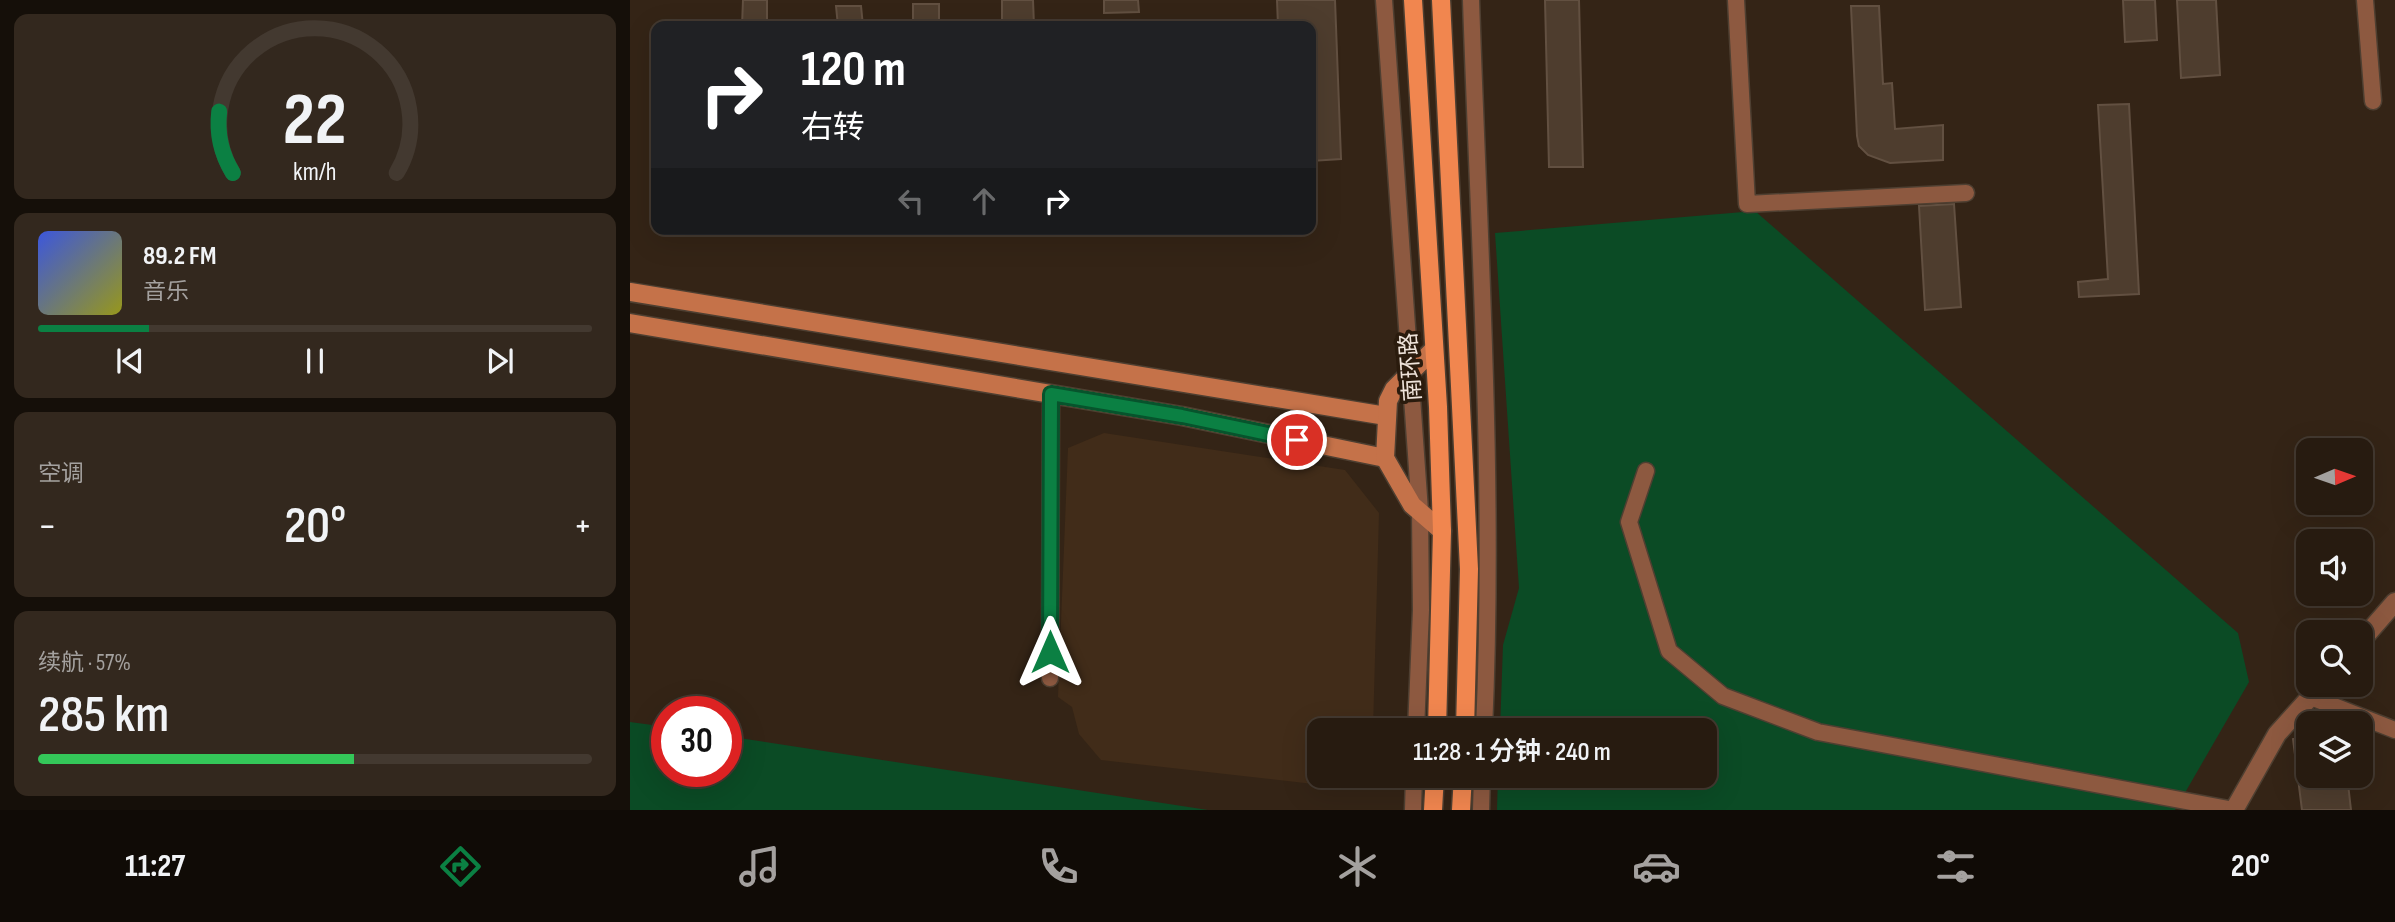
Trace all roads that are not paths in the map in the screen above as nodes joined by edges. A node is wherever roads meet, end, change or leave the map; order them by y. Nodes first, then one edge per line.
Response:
1 (1384, 0) edge
2 (1413, 0) edge
3 (1441, 0) edge
4 (1471, 0) edge
5 (1735, 0) edge
6 (2365, 0) edge
7 (2373, 101) dead end
8 (1966, 193) dead end
9 (630, 292) edge
10 (630, 323) edge
11 (1433, 350) junction
12 (1411, 372) junction
13 (1051, 394) junction
14 (1386, 416) junction
15 (1385, 458) junction
16 (1646, 471) dead end
17 (1420, 512) junction
18 (1442, 531) junction
19 (2395, 602) edge
20 (2373, 627) edge
21 (1050, 678) dead end
22 (2310, 697) edge
23 (2330, 697) edge
24 (1417, 718) edge
25 (1437, 718) edge
26 (1466, 718) edge
27 (1485, 718) edge
28 (2395, 730) edge
29 (1414, 788) edge
30 (1434, 788) edge
31 (1462, 788) edge
32 (1482, 788) edge
33 (1413, 810) edge
34 (1433, 810) edge
35 (1461, 810) edge
36 (1481, 810) edge
37 (2234, 810) edge

1 - 12 street
2 - 11 main road, 南环路
3 - 26 main road
4 - 27 street
5 - 8 street
6 - 7 street
9 - 14 main road
10 - 13 main road
11 - 12 main road
11 - 18 main road, 南环路
12 - 14 main road
12 - 17 street
13 - 15 main road
13 - 21 street
14 - 15 main road
15 - 17 main road
16 - 37 street
17 - 18 main road
17 - 24 street
18 - 25 main road, 南环路
19 - 20 street
22 - 37 street
23 - 28 street
29 - 33 street
30 - 34 main road
31 - 35 main road
32 - 36 street

